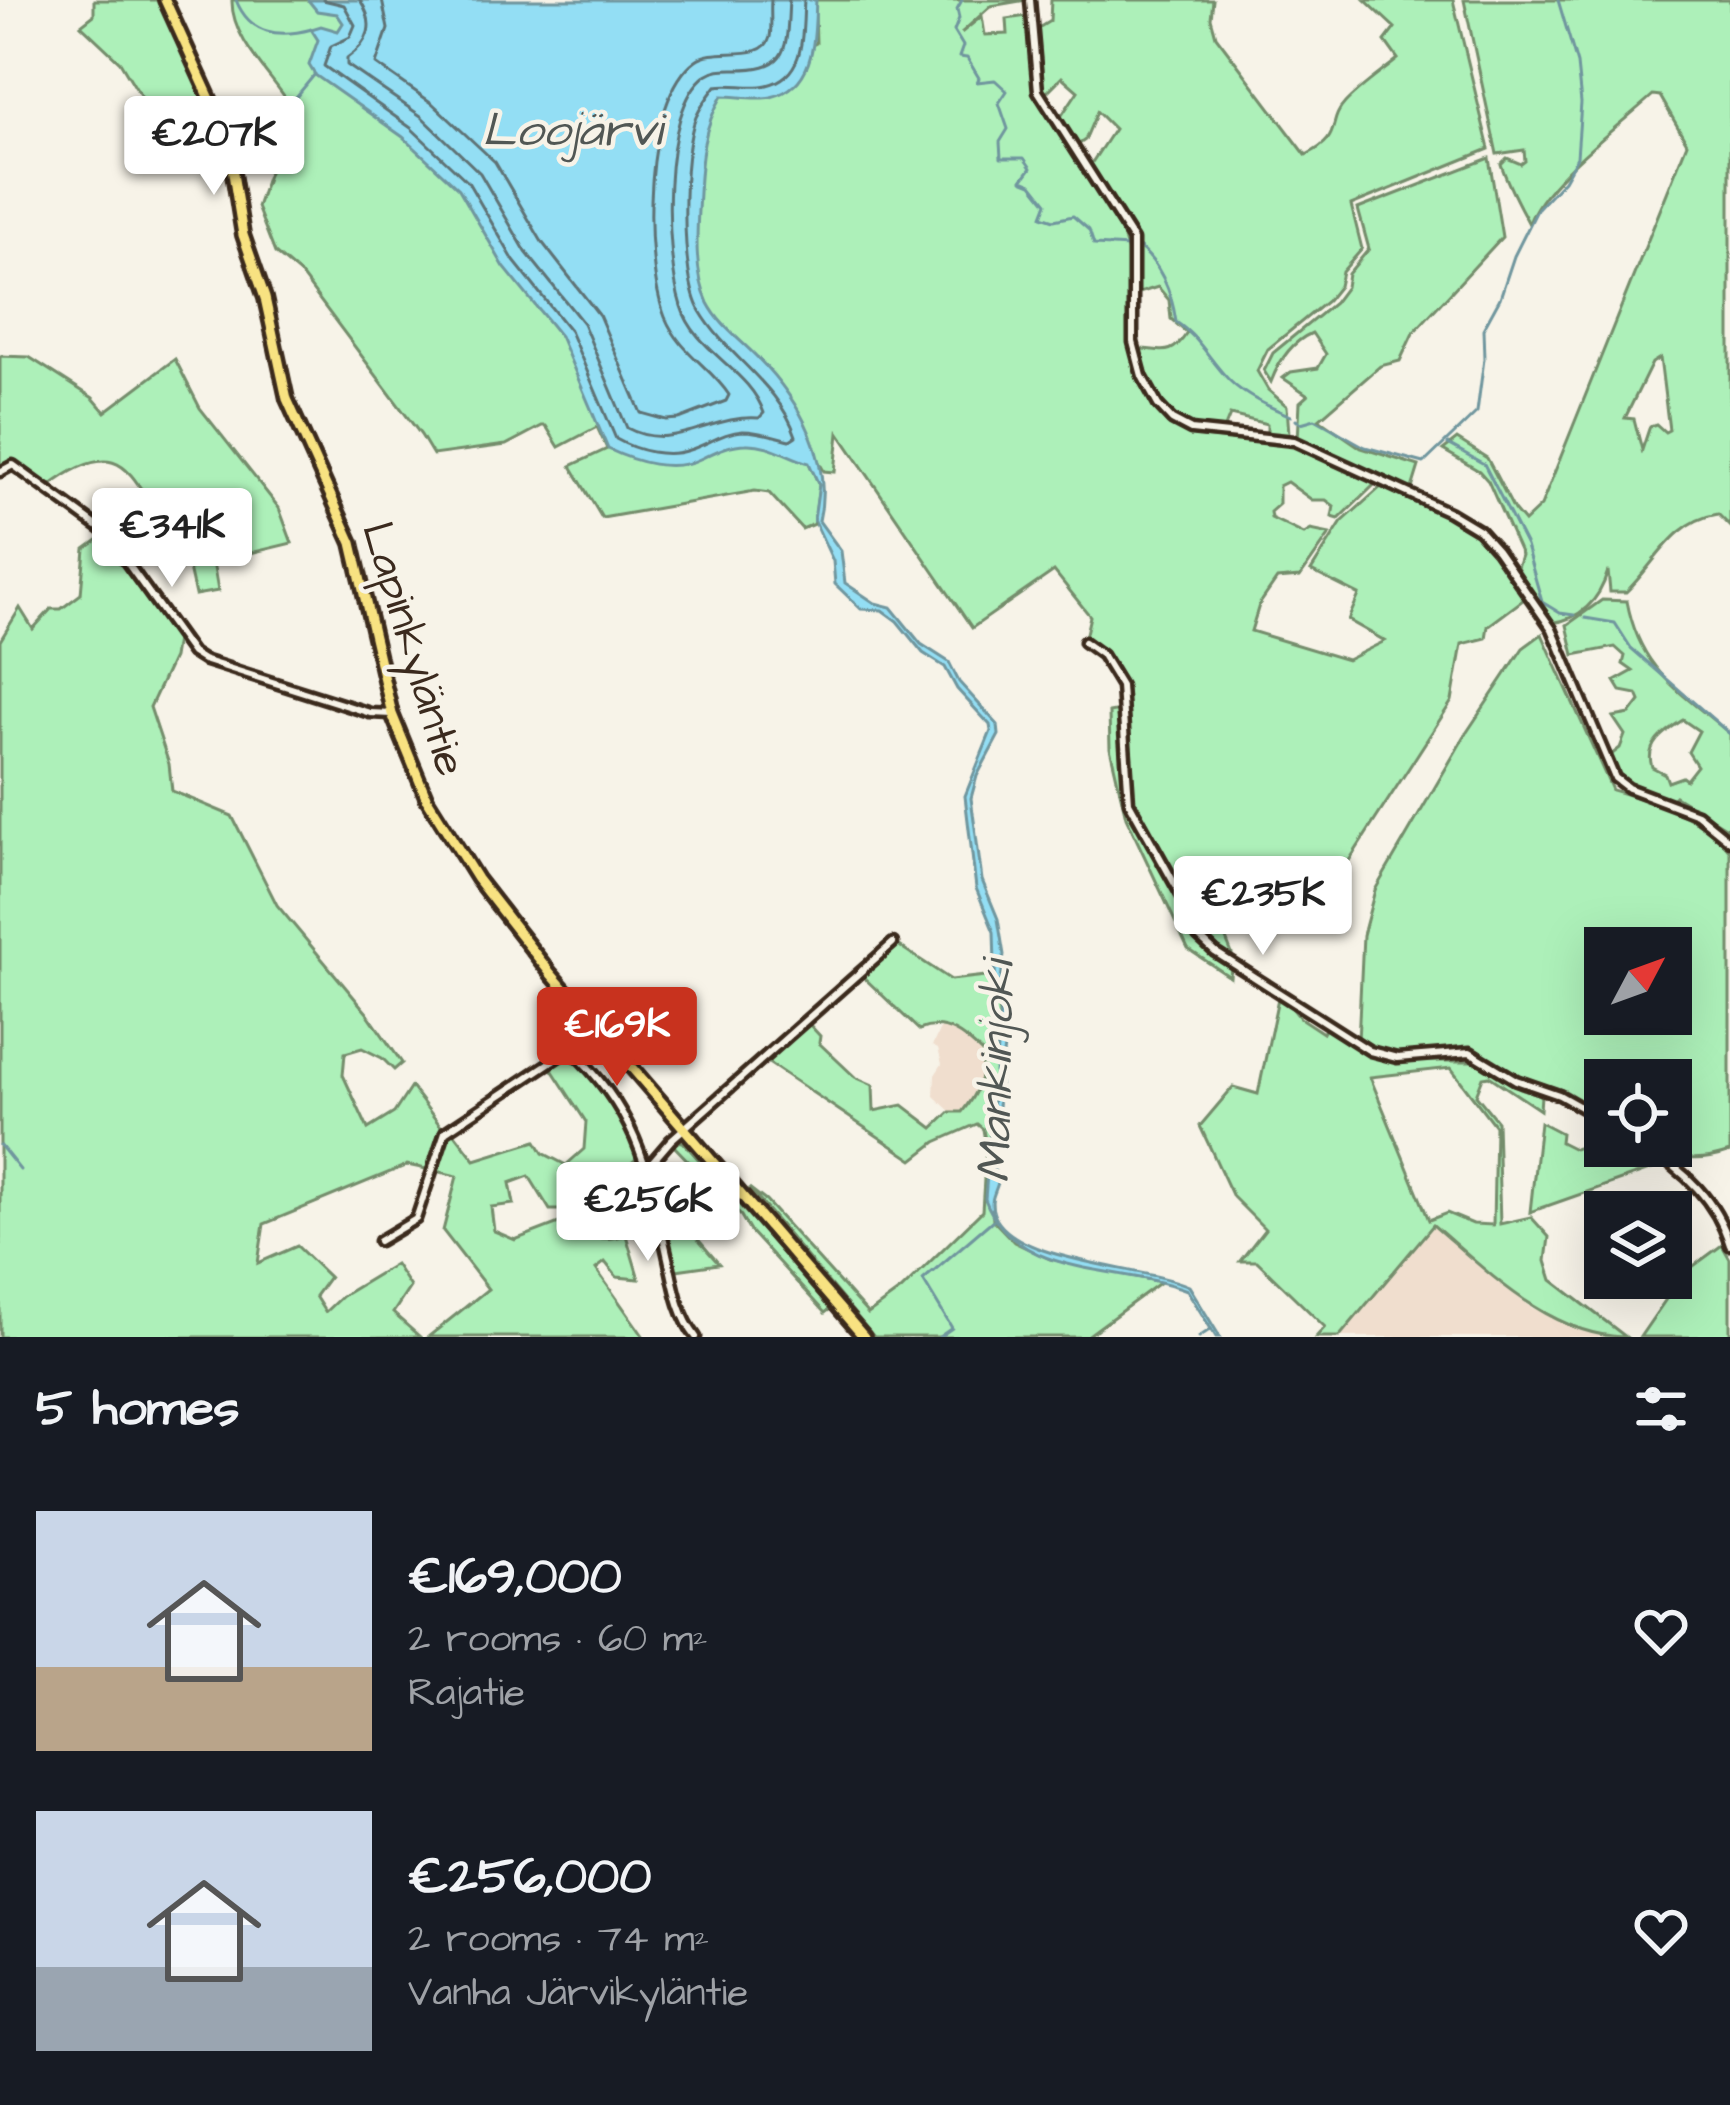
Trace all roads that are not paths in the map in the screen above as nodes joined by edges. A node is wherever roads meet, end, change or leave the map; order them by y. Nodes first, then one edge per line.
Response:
1 (165, 0) edge
2 (1030, 0) edge
3 (0, 472) edge
4 (1084, 642) dead end
5 (392, 714) junction
6 (1730, 841) edge
7 (893, 944) dead end
8 (1584, 1109) edge
9 (682, 1130) junction
10 (1673, 1167) edge
11 (647, 1168) junction
12 (379, 1241) dead end
13 (1730, 1245) edge
14 (696, 1337) edge
15 (864, 1337) edge

1 - 5 main road, Lapinkyläntie
2 - 6 street
3 - 5 street
4 - 8 street
5 - 9 main road, Lapinkyläntie
7 - 9 street
9 - 11 street
9 - 15 main road, Lapinkyläntie
10 - 13 street
11 - 12 street
11 - 14 street

